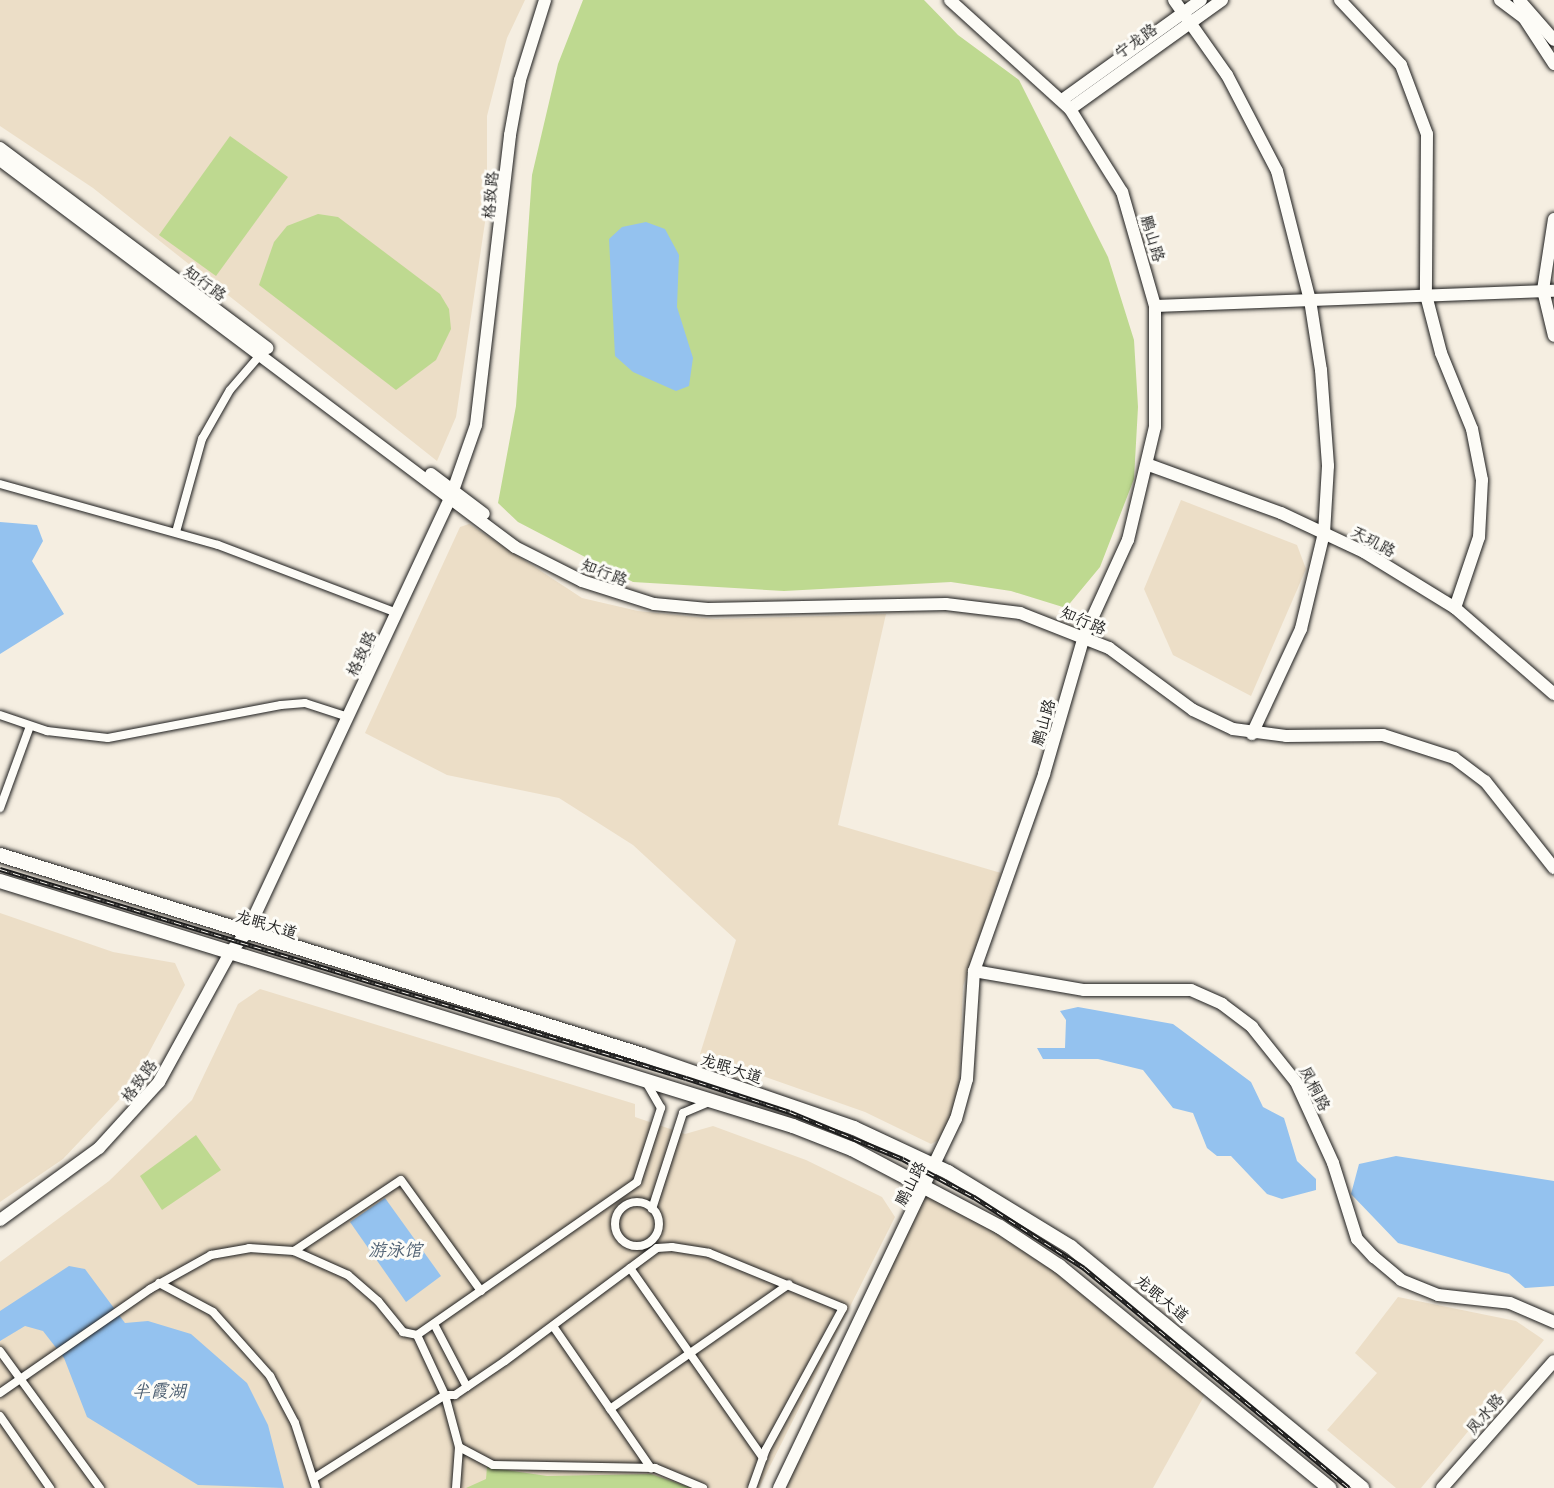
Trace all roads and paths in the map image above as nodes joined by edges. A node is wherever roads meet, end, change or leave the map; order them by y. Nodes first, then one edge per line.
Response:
1 (545, 0) edge
2 (950, 0) edge
3 (1174, 0) edge
4 (1200, 0) edge
5 (1222, 0) edge
6 (1340, 0) edge
7 (1500, 0) edge
8 (1519, 0) edge
9 (1186, 16) junction
10 (1554, 40) edge
11 (1554, 64) edge
12 (1066, 105) junction
13 (0, 148) edge
14 (0, 160) edge
15 (1554, 219) edge
16 (1549, 290) edge
17 (1426, 295) junction
18 (1310, 300) junction
19 (1155, 306) junction
20 (1554, 336) edge
21 (261, 354) junction
22 (1149, 465) junction
23 (0, 484) edge
24 (452, 495) junction
25 (176, 532) junction
26 (1324, 533) junction
27 (1455, 608) junction
28 (397, 613) junction
29 (1084, 636) junction
30 (1554, 694) edge
31 (0, 715) edge
32 (348, 717) junction
33 (30, 726) junction
34 (1252, 734) junction
35 (0, 808) edge
36 (0, 855) edge
37 (1554, 868) edge
38 (0, 880) edge
39 (246, 934) junction
40 (231, 951) junction
41 (974, 971) junction
42 (645, 1080) junction
43 (711, 1101) junction
44 (936, 1166) junction
45 (926, 1186) junction
46 (617, 1196) junction
47 (625, 1206) junction
48 (652, 1209) junction
49 (0, 1220) edge
50 (654, 1244) junction
51 (294, 1251) junction
52 (630, 1268) junction
53 (159, 1283) junction
54 (789, 1284) junction
55 (482, 1291) junction
56 (1554, 1322) edge
57 (435, 1324) junction
58 (553, 1326) junction
59 (417, 1335) junction
60 (0, 1351) edge
61 (690, 1353) junction
62 (1552, 1367) edge
63 (22, 1377) junction
64 (467, 1387) junction
65 (0, 1393) edge
66 (445, 1395) junction
67 (610, 1408) junction
68 (0, 1416) edge
69 (459, 1447) junction
70 (763, 1458) junction
71 (651, 1468) junction
72 (314, 1478) junction
73 (50, 1488) edge
74 (100, 1488) edge
75 (316, 1488) edge
76 (456, 1488) edge
77 (703, 1488) edge
78 (752, 1488) edge
79 (779, 1488) edge
80 (1329, 1488) edge
81 (1362, 1488) edge
82 (1442, 1488) edge

1 - 24 street, 格致路
2 - 12 street, 鹏山路
3 - 9 street
4 - 9 street, 宁龙路
5 - 9 street, 宁龙路
6 - 17 street
7 - 11 street
8 - 10 street
9 - 12 street, 宁龙路
9 - 18 street
12 - 19 street, 鹏山路
13 - 24 street, 知行路
14 - 21 street, 知行路
15 - 16 street
16 - 17 street
16 - 20 street
17 - 18 street
17 - 27 street
18 - 19 street
18 - 26 street
19 - 22 street, 鹏山路
21 - 24 street, 知行路
21 - 25 street
22 - 26 street, 天玑路
22 - 29 street, 鹏山路
23 - 25 street
24 - 28 street, 格致路
24 - 29 street, 知行路
25 - 28 street
26 - 27 street, 天玑路
26 - 34 street
27 - 30 street, 天玑路
28 - 32 street, 格致路
29 - 34 street, 知行路
29 - 41 street, 鹏山路
31 - 33 street
32 - 33 street
32 - 39 street, 格致路
33 - 35 street
34 - 37 street, 知行路
36 - 39 main road, 龙眠大道
38 - 40 main road
39 - 40 street, 格致路
39 - 44 main road, 龙眠大道
40 - 42 main road
40 - 49 street, 格致路
41 - 44 street, 鹏山路
41 - 56 street, 凤桐路
42 - 43 main road
42 - 46 street
43 - 45 main road
43 - 48 street
44 - 45 street, 鹏山路
44 - 81 main road, 龙眠大道
45 - 79 street, 鹏山路
45 - 80 main road
46 - 47 street
46 - 55 street
47 - 48 street
47 - 50 street
48 - 50 street
50 - 52 street
50 - 54 street
51 - 53 street
51 - 55 street
51 - 59 street
52 - 58 street
52 - 61 street
53 - 63 street
53 - 72 street
54 - 61 street
54 - 70 street
55 - 57 street
57 - 59 street
57 - 64 street
58 - 64 street
58 - 67 street
59 - 66 street
60 - 63 street
61 - 67 street
61 - 70 street
62 - 82 street, 凤水路
63 - 65 street
63 - 74 street
64 - 66 street
66 - 69 street
66 - 72 street
67 - 71 street
68 - 73 street
69 - 71 street
69 - 76 street
70 - 78 street
71 - 77 street
72 - 75 street

